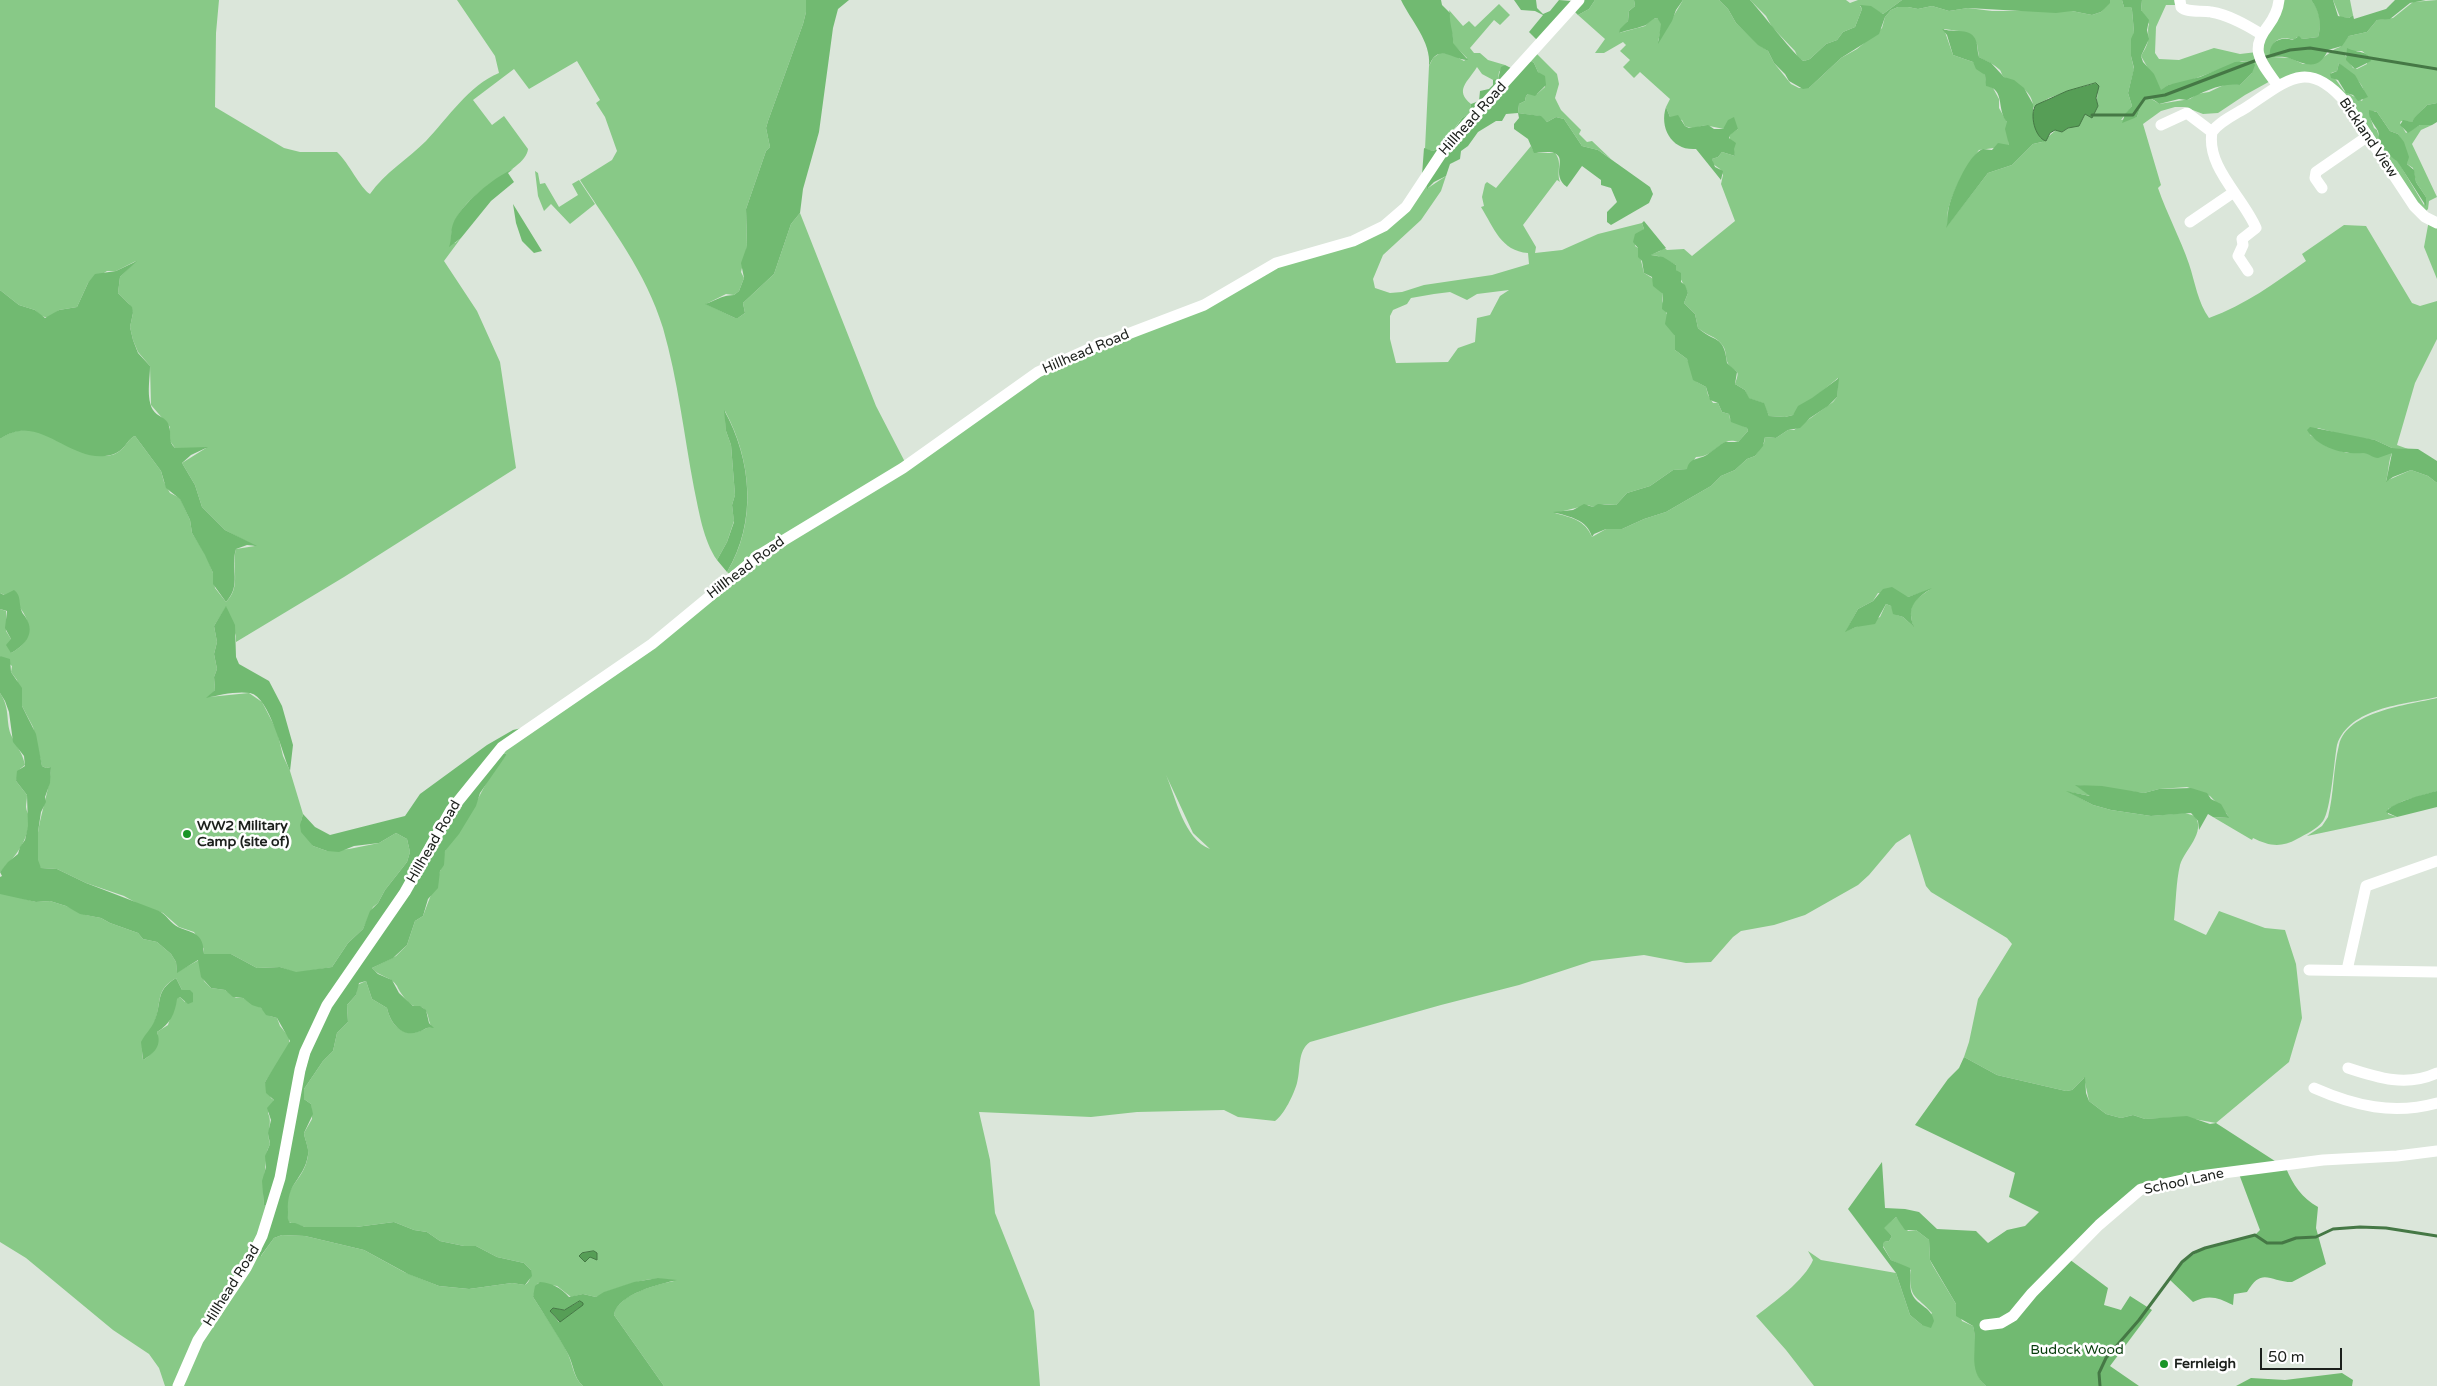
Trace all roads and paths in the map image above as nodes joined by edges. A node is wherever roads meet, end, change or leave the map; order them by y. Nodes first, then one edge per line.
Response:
1 (1579, 0) edge
2 (2279, 0) edge
3 (2180, 9) edge
4 (2261, 34) junction
5 (2278, 86) junction
6 (2161, 125) dead end
7 (2212, 132) junction
8 (2368, 136) junction
9 (2322, 188) dead end
10 (2234, 192) junction
11 (2190, 222) dead end
12 (2437, 223) edge
13 (2248, 271) dead end
14 (2437, 860) edge
15 (2309, 970) dead end
16 (2347, 970) junction
17 (2437, 972) edge
18 (2353, 1073) dead end
19 (2437, 1073) edge
20 (2314, 1088) dead end
21 (2437, 1103) edge
22 (2437, 1151) edge
23 (1985, 1325) dead end
24 (178, 1386) edge

1 - 24 street, Hillhead Road
2 - 4 street
3 - 4 street
4 - 5 street
5 - 7 street, Bickland View
5 - 8 street, Bickland View
6 - 7 street
7 - 10 street
8 - 9 street
8 - 12 street, Bickland View
10 - 11 street
10 - 13 street
14 - 16 street
15 - 16 street
16 - 17 street
18 - 19 street
20 - 21 street
22 - 23 street, School Lane

